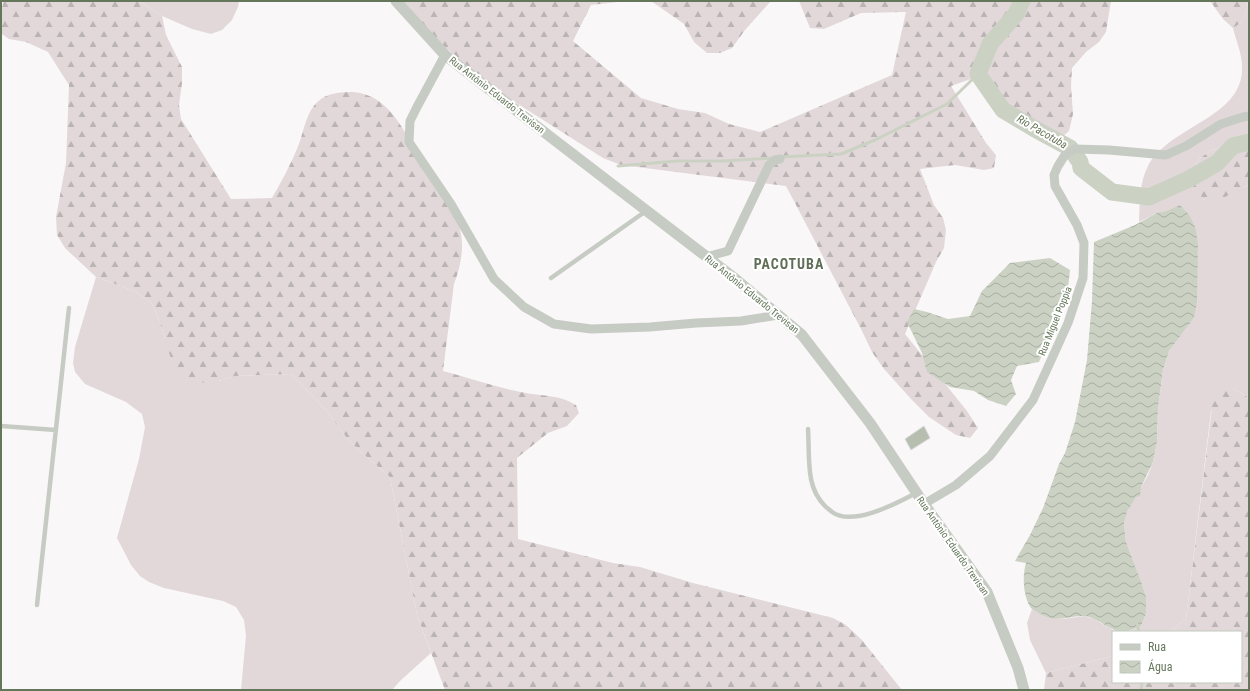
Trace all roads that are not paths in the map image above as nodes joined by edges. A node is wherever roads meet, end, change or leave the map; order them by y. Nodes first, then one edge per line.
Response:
1 (396, 1) edge
2 (445, 55) junction
3 (1249, 116) edge
4 (780, 159) dead end
5 (647, 211) junction
6 (706, 257) junction
7 (551, 278) dead end
8 (69, 308) dead end
9 (778, 315) junction
10 (1, 426) edge
11 (808, 429) dead end
12 (56, 430) junction
13 (916, 493) junction
14 (924, 504) junction
15 (37, 605) dead end
16 (1024, 690) edge

1 - 2 street, Rua Antônio Eduardo Trevisan
2 - 5 street, Rua Antônio Eduardo Trevisan
2 - 9 street
3 - 14 street, Rua Miguel Poppia
4 - 6 street
5 - 6 street, Rua Antônio Eduardo Trevisan
5 - 7 lane
6 - 9 street, Rua Antônio Eduardo Trevisan
8 - 12 lane
9 - 13 street, Rua Antônio Eduardo Trevisan
10 - 12 lane
11 - 13 lane
12 - 15 lane
13 - 14 street, Rua Antônio Eduardo Trevisan
14 - 16 street, Rua Antônio Eduardo Trevisan

